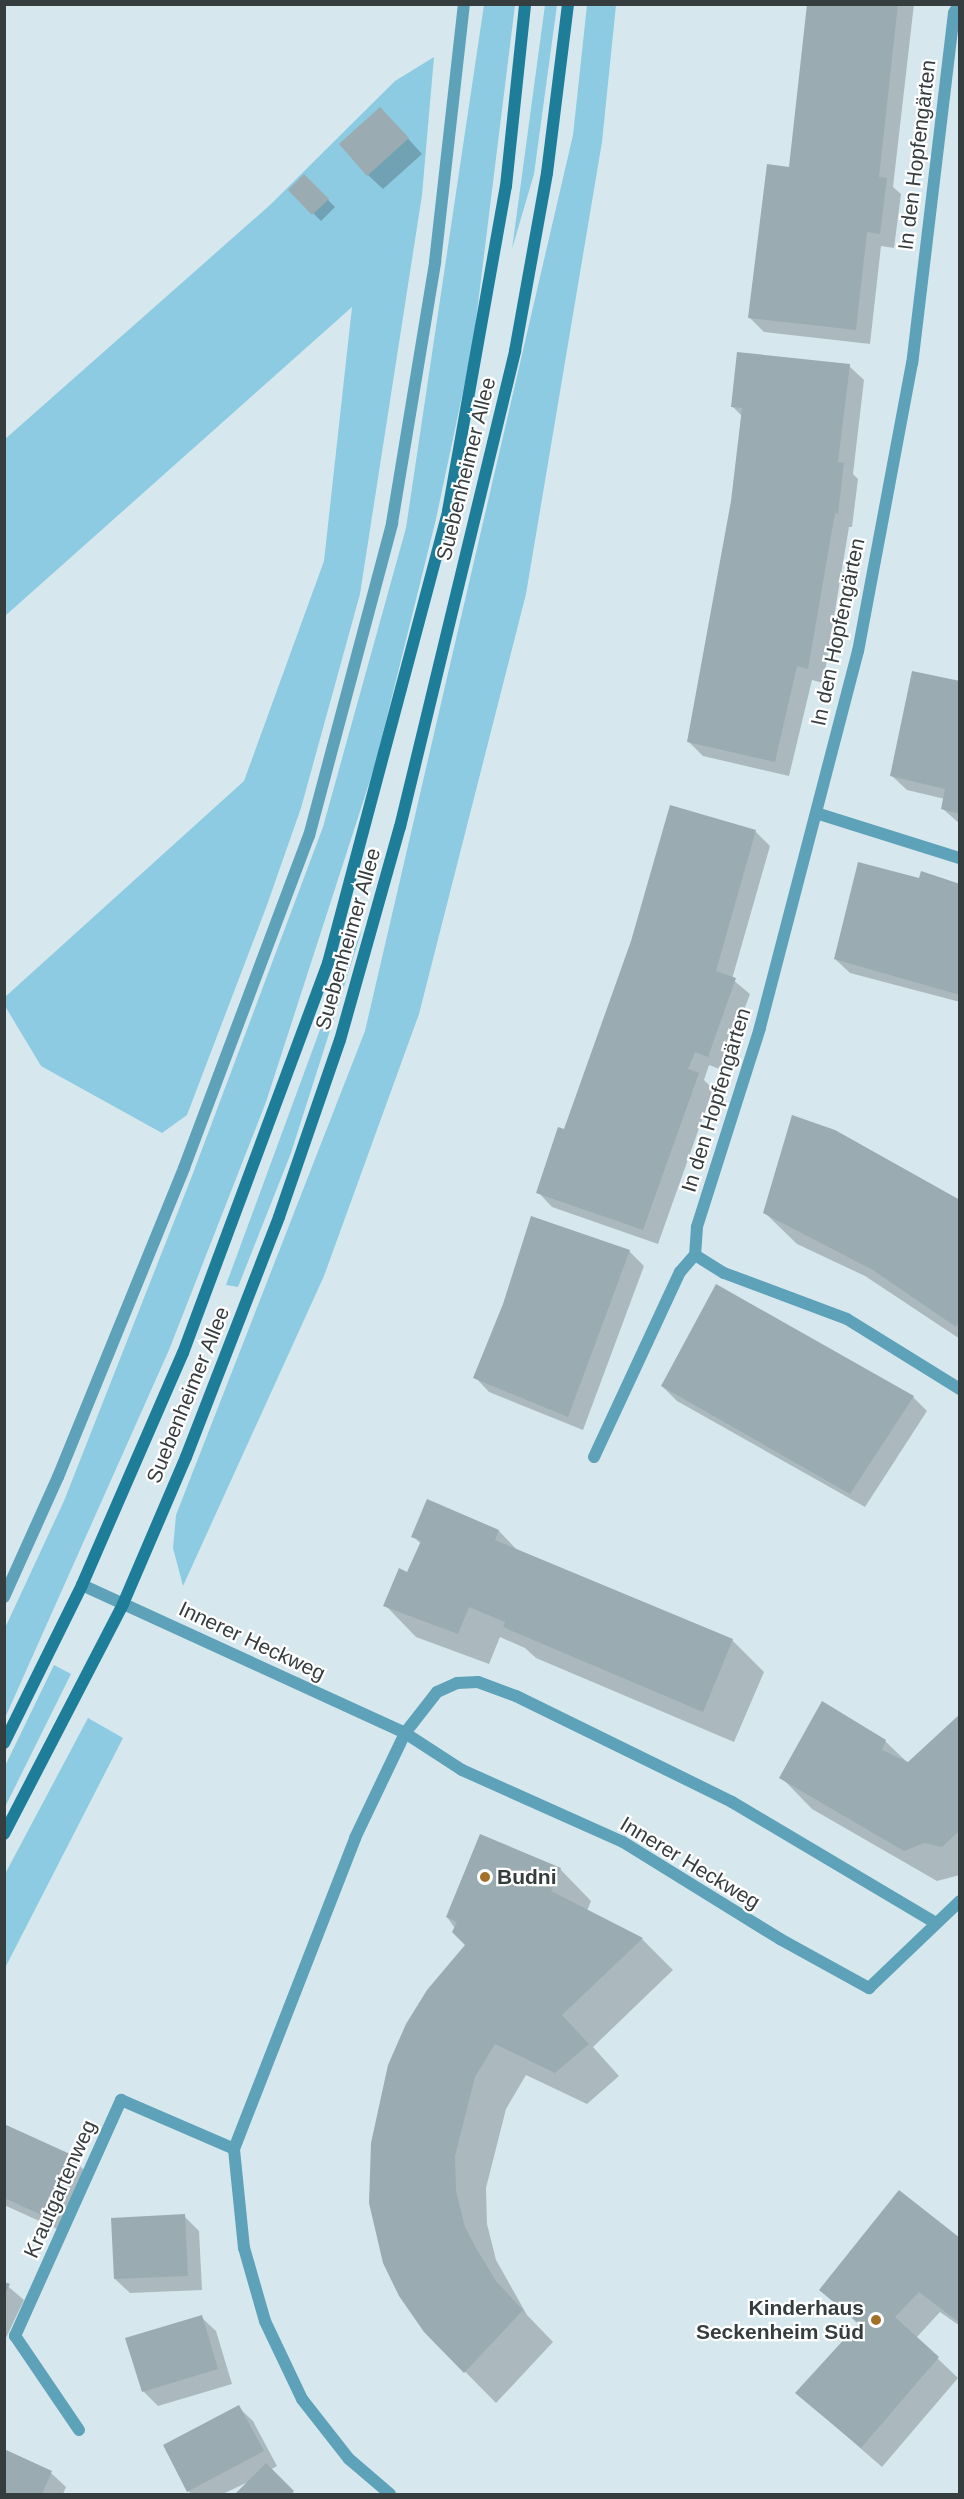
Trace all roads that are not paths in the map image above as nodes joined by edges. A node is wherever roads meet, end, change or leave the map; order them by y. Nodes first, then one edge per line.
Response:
1 (464, 4) edge
2 (525, 4) edge
3 (568, 4) edge
4 (959, 4) edge
5 (816, 813) junction
6 (960, 858) edge
7 (695, 1256) junction
8 (960, 1389) edge
9 (594, 1457) dead end
10 (82, 1585) junction
11 (4, 1597) edge
12 (123, 1604) junction
13 (405, 1733) junction
14 (4, 1743) edge
15 (4, 1834) edge
16 (960, 1901) edge
17 (936, 1923) junction
18 (234, 2149) junction
19 (79, 2430) dead end
20 (390, 2494) edge

1 - 11 street
2 - 10 main road, Suebenheimer Allee
3 - 12 main road, Suebenheimer Allee
4 - 5 street, In den Hopfengärten
5 - 6 street
5 - 7 street, In den Hopfengärten
7 - 8 street
7 - 9 street
10 - 12 street, Innerer Heckweg
10 - 14 main road, Suebenheimer Allee
12 - 13 street, Innerer Heckweg
12 - 15 main road, Suebenheimer Allee
13 - 17 street
13 - 17 street, Innerer Heckweg
13 - 18 street
16 - 17 street, Innerer Heckweg
18 - 19 street, Krautgartenweg
18 - 20 street

